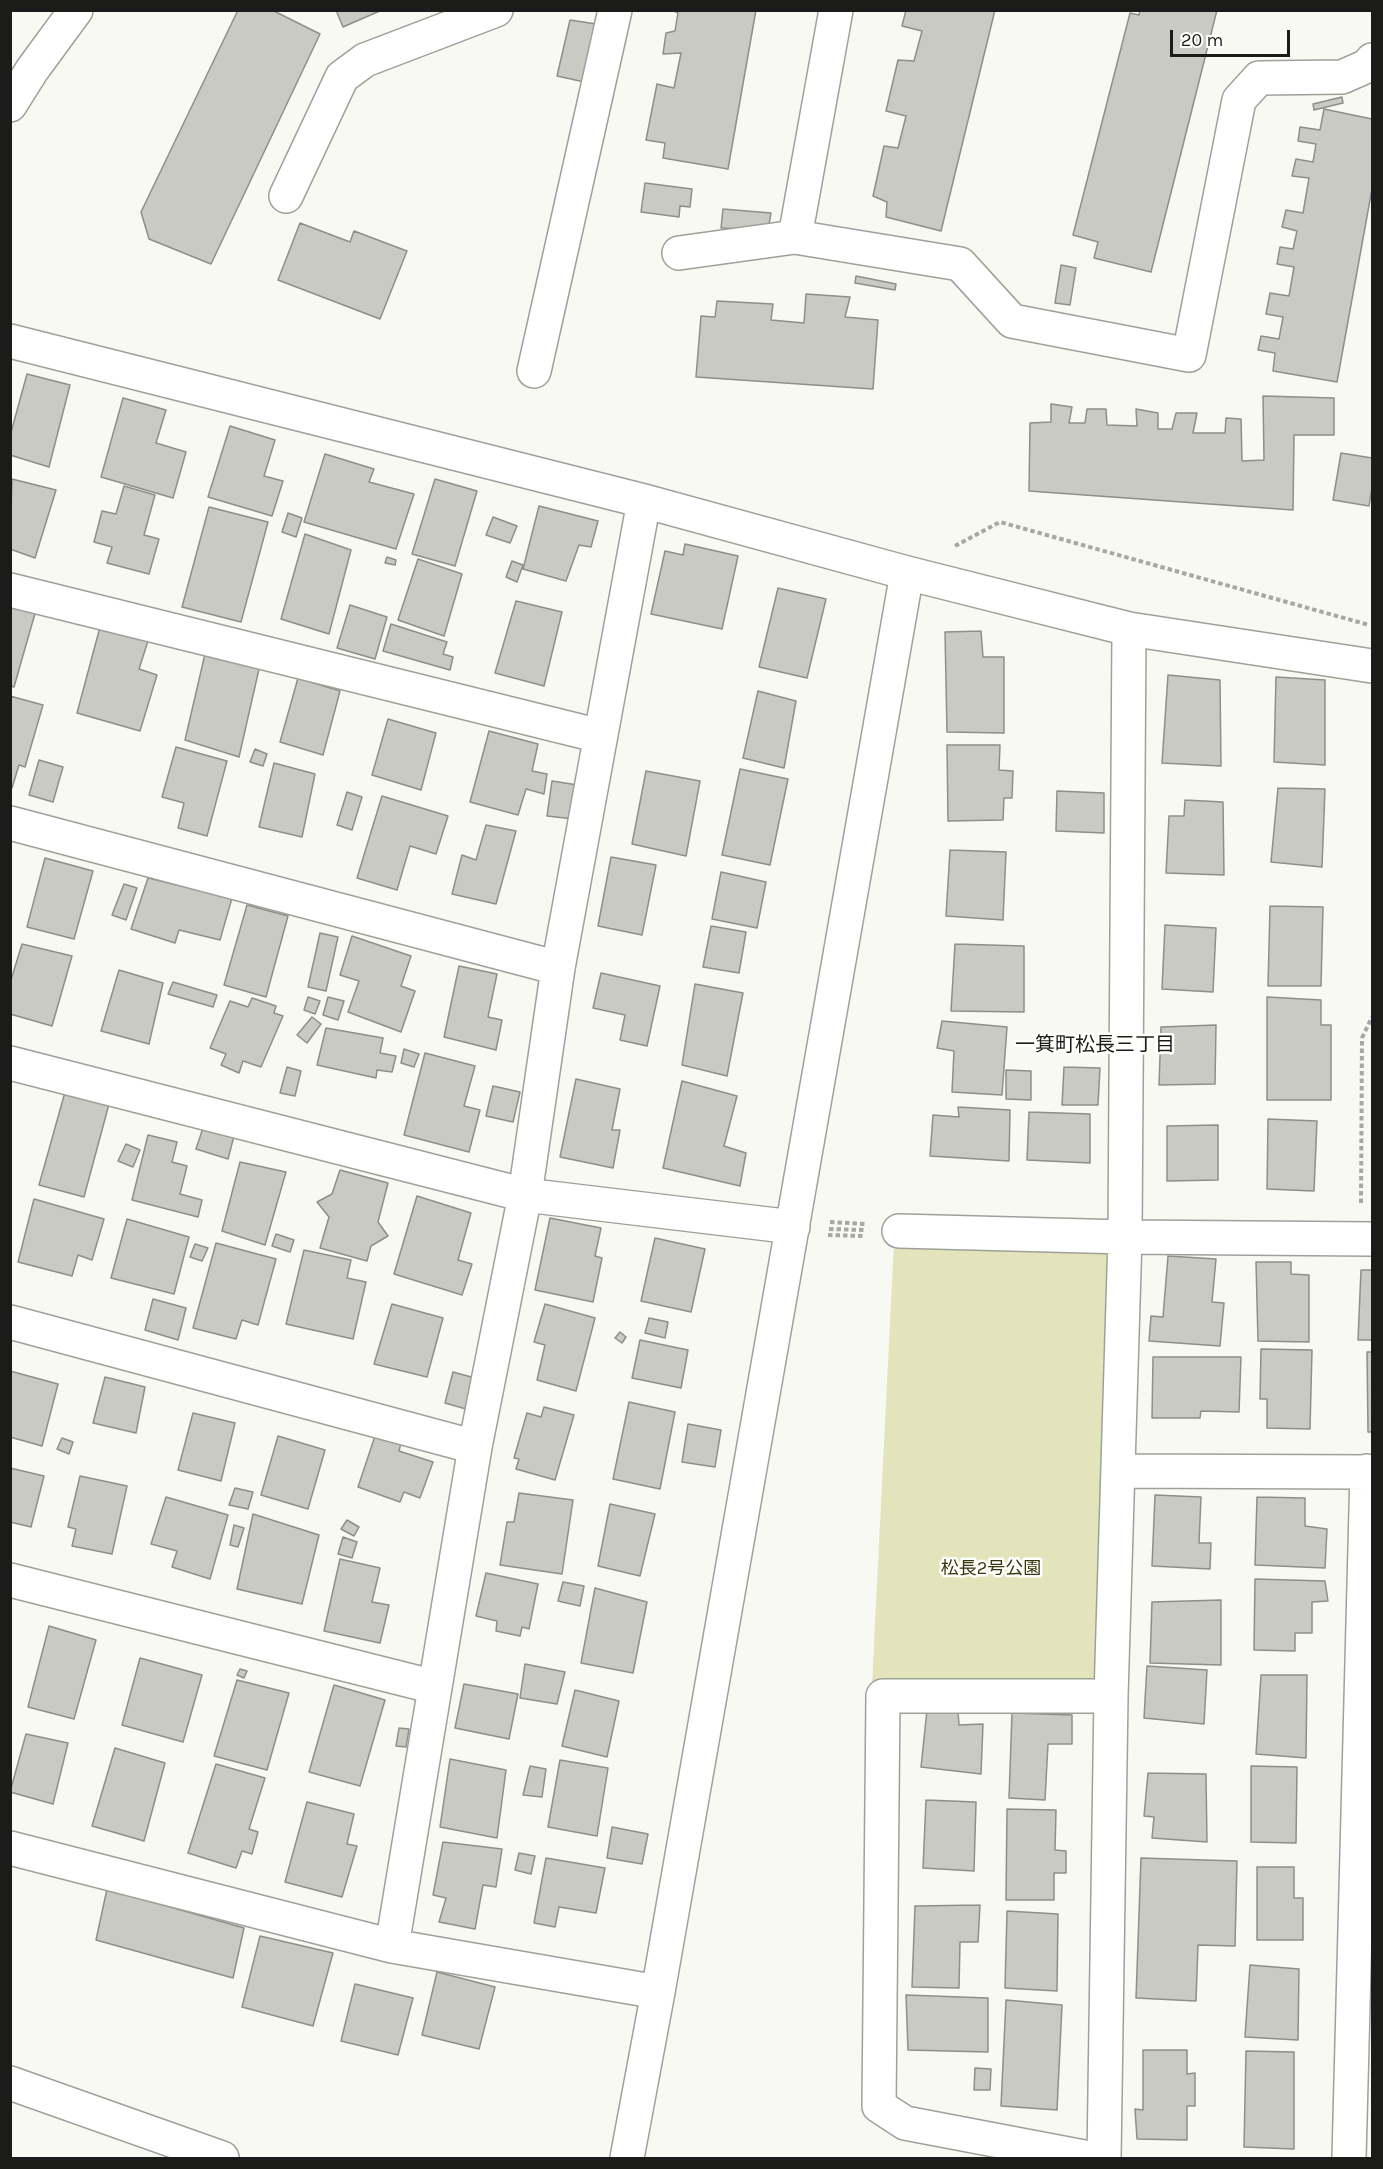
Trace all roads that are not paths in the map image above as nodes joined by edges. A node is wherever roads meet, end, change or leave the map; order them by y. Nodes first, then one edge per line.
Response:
1 (76, 10) edge
2 (496, 10) edge
3 (615, 10) edge
4 (836, 10) edge
5 (1372, 60) edge
6 (10, 105) edge
7 (286, 196) dead end
8 (795, 237) junction
9 (679, 254) dead end
10 (10, 341) edge
11 (534, 371) dead end
12 (644, 501) junction
13 (913, 574) junction
14 (10, 590) edge
15 (1129, 629) junction
16 (1372, 666) edge
17 (600, 736) junction
18 (10, 823) edge
19 (558, 968) junction
20 (10, 1063) edge
21 (525, 1195) junction
22 (814, 1228) junction
23 (898, 1231) road end
24 (1125, 1237) junction
25 (1367, 1239) edge
26 (10, 1322) edge
27 (476, 1447) junction
28 (1118, 1471) junction
29 (1370, 1472) edge
30 (10, 1580) edge
31 (435, 1687) junction
32 (1111, 1696) junction
33 (10, 1848) edge
34 (392, 1946) junction
35 (658, 1992) junction
36 (10, 2084) edge
37 (178, 2151) edge
38 (222, 2158) edge
39 (627, 2158) edge
40 (1089, 2158) edge
41 (1104, 2158) edge
42 (1348, 2158) edge

1 - 6 street
2 - 7 street
3 - 11 street
4 - 8 street
5 - 8 street
8 - 9 street
10 - 12 street
12 - 13 street
12 - 17 street
13 - 15 street
13 - 22 street
14 - 17 street
15 - 16 street
15 - 24 street
17 - 19 street
18 - 19 street
19 - 21 street
20 - 21 street
21 - 22 street
21 - 27 street
22 - 35 street
23 - 24 street
24 - 25 street
24 - 28 street
26 - 27 street
27 - 31 street
28 - 29 street
28 - 32 street
29 - 42 street
30 - 31 street
31 - 34 street
32 - 40 street
32 - 41 street
33 - 34 street
34 - 35 street
35 - 39 street
36 - 37 street
37 - 38 street

